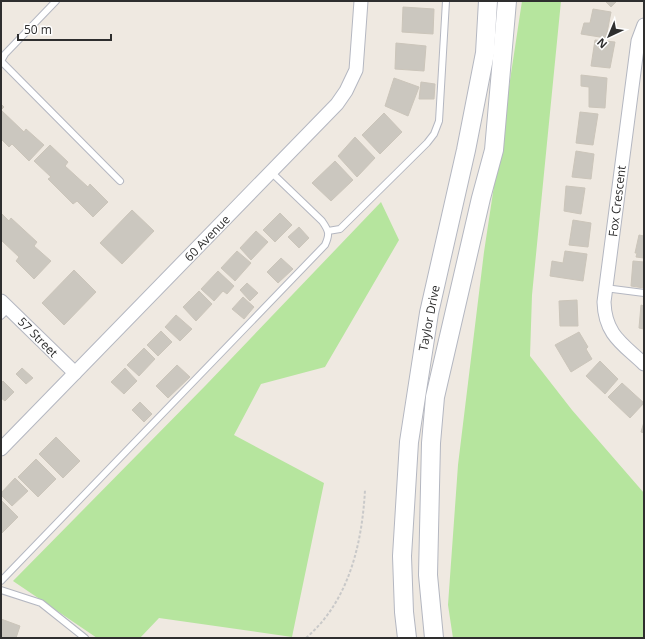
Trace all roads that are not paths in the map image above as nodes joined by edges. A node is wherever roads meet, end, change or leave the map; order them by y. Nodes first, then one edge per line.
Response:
1 (56, 1) edge
2 (361, 1) edge
3 (446, 1) edge
4 (488, 1) edge
5 (507, 1) edge
6 (644, 25) edge
7 (1, 61) edge
8 (271, 172) junction
9 (120, 181) dead end
10 (328, 231) junction
11 (605, 288) junction
12 (644, 293) edge
13 (4, 308) edge
14 (644, 364) edge
15 (75, 373) junction
16 (1, 450) edge
17 (1, 581) edge
18 (1, 590) edge
19 (85, 638) edge
20 (407, 638) edge
21 (434, 638) edge

1 - 7 lane
2 - 8 street, 60 Avenue
3 - 10 lane
4 - 20 main road, Taylor Drive
5 - 21 main road, Taylor Drive
6 - 11 street, Fox Crescent
7 - 9 lane
8 - 10 lane
8 - 15 street, 60 Avenue
10 - 17 lane
11 - 12 lane
11 - 14 street, Fox Crescent
13 - 15 street, 57 Street
15 - 16 street, 60 Avenue
18 - 19 lane

